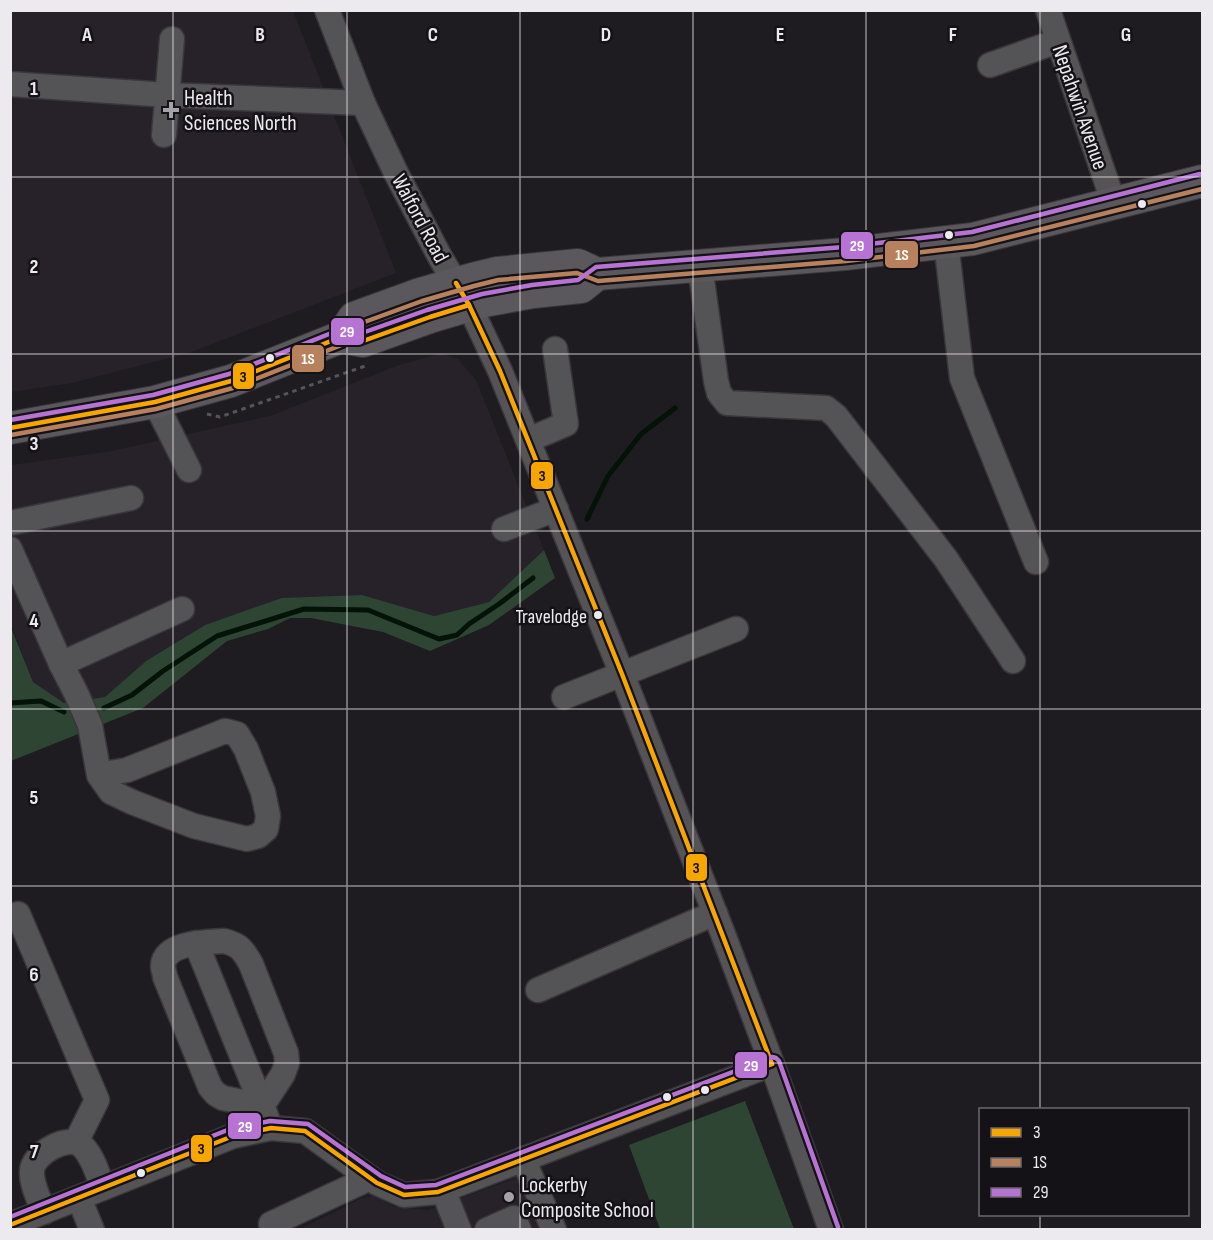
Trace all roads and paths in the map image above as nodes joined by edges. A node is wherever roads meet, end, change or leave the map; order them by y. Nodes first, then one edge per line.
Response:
1 (327, 10) edge
2 (1048, 10) edge
3 (171, 39) dead end
4 (1058, 41) junction
5 (990, 64) dead end
6 (10, 84) edge
7 (167, 95) junction
8 (363, 103) junction
9 (164, 135) dead end
10 (1203, 181) edge
11 (1114, 204) junction
12 (946, 242) junction
13 (700, 266) junction
14 (462, 294) junction
15 (555, 349) dead end
16 (373, 363) dead end
17 (155, 402) junction
18 (198, 412) dead end
19 (10, 428) edge
20 (528, 440) junction
21 (189, 470) dead end
22 (131, 498) dead end
23 (556, 509) junction
24 (10, 523) edge
25 (504, 530) dead end
26 (10, 549) edge
27 (1036, 562) dead end
28 (182, 609) dead end
29 (736, 628) dead end
30 (1013, 661) dead end
31 (61, 664) junction
32 (622, 674) junction
33 (564, 697) dead end
34 (99, 775) junction
35 (13, 908) edge
36 (715, 913) junction
37 (196, 943) junction
38 (538, 990) dead end
39 (772, 1064) junction
40 (262, 1106) junction
41 (72, 1113) dead end
42 (271, 1128) junction
43 (76, 1142) junction
44 (523, 1159) junction
45 (370, 1178) junction
46 (103, 1188) junction
47 (443, 1190) junction
48 (79, 1197) junction
49 (44, 1212) junction
50 (271, 1224) dead end
51 (10, 1225) edge
52 (92, 1230) edge
53 (459, 1230) edge
54 (487, 1230) edge
55 (519, 1230) edge
56 (554, 1230) edge
57 (831, 1230) edge

1 - 8 street, Walford Road
2 - 4 street, Nepahwin Avenue
3 - 7 street
4 - 5 street
4 - 11 street, Nepahwin Avenue
6 - 7 street
7 - 8 street
7 - 9 street
8 - 14 street, Walford Road
10 - 11 main road
11 - 12 main road
12 - 13 main road
12 - 27 street
13 - 14 main road
13 - 30 street
14 - 17 main road
14 - 20 street, Walford Road
15 - 20 street
16 - 18 path
17 - 19 main road
17 - 21 street
20 - 23 street, Walford Road
22 - 24 street
23 - 25 street
23 - 32 street, Walford Road
26 - 31 street
28 - 31 street
29 - 32 street
31 - 34 street
32 - 33 street
32 - 36 street, Walford Road
34 - 34 street
35 - 43 street
36 - 38 street
36 - 39 street, Walford Road
37 - 40 street
37 - 40 street
37 - 40 street
39 - 44 street
39 - 57 street, Walford Road
40 - 42 street
41 - 43 street
42 - 45 street
42 - 46 street
43 - 46 street
43 - 49 street
44 - 47 street
44 - 56 street
45 - 47 street
45 - 50 street
46 - 48 street
47 - 53 street
48 - 49 street
48 - 52 street
49 - 51 street
54 - 55 street

